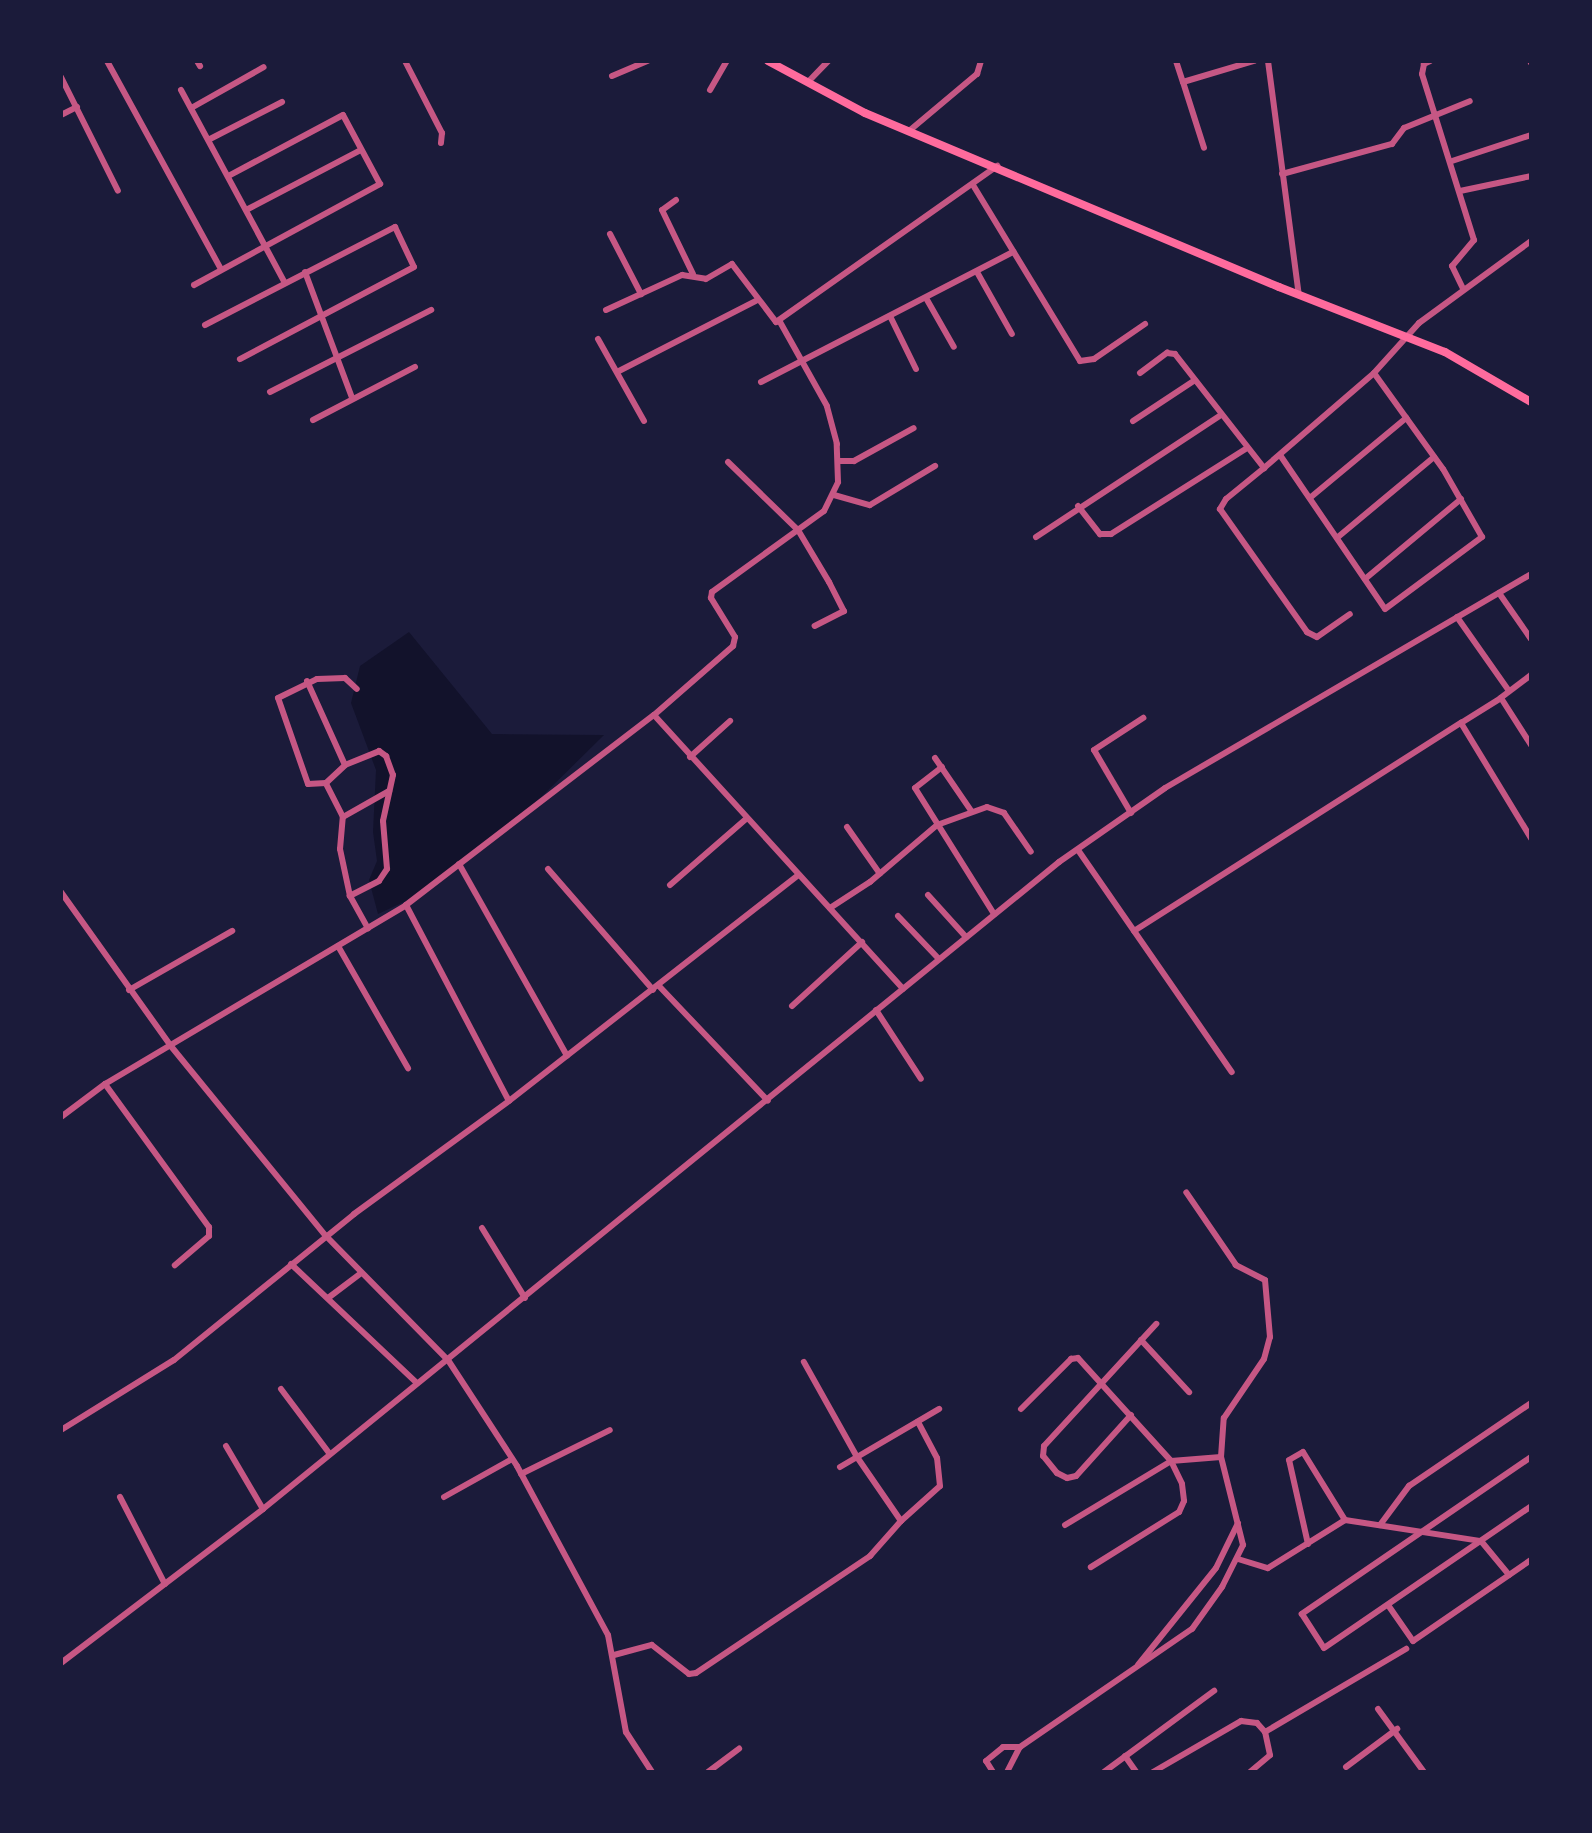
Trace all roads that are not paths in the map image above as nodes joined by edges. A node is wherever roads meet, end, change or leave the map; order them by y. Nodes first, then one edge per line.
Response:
1 (107, 61) edge
2 (405, 61) edge
3 (648, 61) edge
4 (727, 61) edge
5 (768, 61) edge
6 (828, 61) edge
7 (981, 61) edge
8 (1176, 61) edge
9 (1254, 61) edge
10 (1268, 61) edge
11 (1430, 61) edge
12 (264, 67) dead end
13 (612, 76) dead end
14 (61, 77) edge
15 (808, 82) junction
16 (1183, 82) junction
17 (181, 90) dead end
18 (710, 90) dead end
19 (1470, 101) dead end
20 (282, 102) dead end
21 (77, 107) junction
22 (193, 107) junction
23 (61, 115) edge
24 (1434, 115) junction
25 (909, 131) junction
26 (1531, 135) edge
27 (210, 139) junction
28 (442, 143) dead end
29 (1203, 148) dead end
30 (361, 149) junction
31 (1452, 161) junction
32 (997, 166) junction
33 (1282, 174) junction
34 (230, 175) junction
35 (1531, 176) edge
36 (973, 185) junction
37 (118, 191) dead end
38 (1461, 191) junction
39 (676, 200) dead end
40 (248, 209) junction
41 (610, 234) dead end
42 (1531, 241) edge
43 (264, 244) junction
44 (1013, 252) junction
45 (221, 269) junction
46 (305, 272) junction
47 (977, 272) junction
48 (693, 274) junction
49 (285, 283) junction
50 (194, 285) dead end
51 (1463, 289) junction
52 (641, 294) junction
53 (1299, 295) junction
54 (926, 298) junction
55 (756, 301) junction
56 (431, 310) dead end
57 (606, 310) dead end
58 (321, 314) junction
59 (890, 316) junction
60 (779, 320) junction
61 (1145, 324) dead end
62 (205, 325) dead end
63 (1012, 334) dead end
64 (1404, 337) junction
65 (598, 339) dead end
66 (954, 347) dead end
67 (339, 357) junction
68 (240, 359) dead end
69 (802, 362) junction
70 (415, 367) dead end
71 (916, 369) dead end
72 (617, 372) junction
73 (1140, 373) dead end
74 (1374, 373) junction
75 (1195, 380) junction
76 (761, 382) dead end
77 (270, 392) dead end
78 (352, 398) junction
79 (1531, 402) edge
80 (1222, 415) junction
81 (1406, 418) junction
82 (313, 420) dead end
83 (644, 421) dead end
84 (1133, 421) dead end
85 (914, 428) dead end
86 (1247, 448) junction
87 (1280, 455) junction
88 (1434, 457) junction
89 (838, 461) junction
90 (728, 462) dead end
91 (935, 466) dead end
92 (1264, 468) junction
93 (834, 495) junction
94 (1311, 497) junction
95 (1461, 499) junction
96 (1078, 506) junction
97 (798, 530) junction
98 (1036, 537) dead end
99 (1338, 537) junction
100 (1531, 574) edge
101 (1365, 579) junction
102 (1499, 593) junction
103 (1350, 614) dead end
104 (1457, 617) junction
105 (815, 626) dead end
106 (1531, 639) edge
107 (1531, 675) edge
108 (307, 681) junction
109 (356, 689) dead end
110 (1509, 691) junction
111 (1501, 698) junction
112 (654, 715) junction
113 (1143, 718) dead end
114 (730, 721) dead end
115 (1461, 723) junction
116 (1531, 745) edge
117 (690, 757) junction
118 (935, 758) dead end
119 (345, 765) junction
120 (942, 767) junction
121 (326, 783) junction
122 (389, 791) junction
123 (972, 812) junction
124 (1131, 813) junction
125 (343, 817) junction
126 (746, 819) junction
127 (940, 824) junction
128 (847, 827) dead end
129 (1531, 838) edge
130 (1078, 850) junction
131 (1031, 852) dead end
132 (459, 864) junction
133 (548, 869) dead end
134 (880, 874) junction
135 (798, 875) junction
136 (670, 886) dead end
137 (61, 892) edge
138 (928, 895) dead end
139 (350, 896) junction
140 (406, 905) junction
141 (830, 908) junction
142 (994, 914) junction
143 (898, 916) dead end
144 (368, 928) junction
145 (232, 931) dead end
146 (1134, 931) junction
147 (966, 937) junction
148 (862, 942) junction
149 (338, 946) junction
150 (939, 959) junction
151 (656, 988) junction
152 (903, 989) junction
153 (128, 990) junction
154 (792, 1006) dead end
155 (876, 1010) junction
156 (170, 1045) junction
157 (567, 1056) junction
158 (408, 1068) dead end
159 (1232, 1072) dead end
160 (921, 1079) dead end
161 (105, 1084) junction
162 (509, 1101) junction
163 (768, 1101) junction
164 (61, 1116) edge
165 (1186, 1192) dead end
166 (482, 1228) dead end
167 (326, 1236) junction
168 (291, 1264) junction
169 (175, 1265) dead end
170 (361, 1273) junction
171 (328, 1298) junction
172 (525, 1298) junction
173 (1156, 1324) dead end
174 (1142, 1340) junction
175 (448, 1360) junction
176 (804, 1362) dead end
177 (1103, 1381) junction
178 (417, 1383) junction
179 (281, 1389) dead end
180 (1189, 1392) dead end
181 (1531, 1403) edge
182 (939, 1409) dead end
183 (1021, 1409) dead end
184 (1131, 1415) junction
185 (918, 1422) junction
186 (61, 1430) edge
187 (610, 1430) dead end
188 (226, 1446) dead end
189 (329, 1453) junction
190 (857, 1457) junction
191 (1221, 1457) junction
192 (1531, 1457) edge
193 (512, 1459) junction
194 (1171, 1461) junction
195 (840, 1467) dead end
196 (521, 1474) junction
197 (120, 1497) dead end
198 (444, 1497) dead end
199 (1531, 1506) edge
200 (263, 1509) junction
201 (1345, 1520) junction
202 (901, 1521) junction
203 (1238, 1523) junction
204 (1065, 1525) dead end
205 (1380, 1525) junction
206 (1422, 1532) junction
207 (1481, 1541) junction
208 (1308, 1544) junction
209 (1238, 1559) junction
210 (1531, 1560) edge
211 (1091, 1567) dead end
212 (1510, 1575) junction
213 (165, 1584) junction
214 (1195, 1592) junction
215 (1210, 1599) junction
216 (1388, 1605) junction
217 (1406, 1649) dead end
218 (614, 1655) junction
219 (61, 1663) edge
220 (1137, 1667) junction
221 (1214, 1691) dead end
222 (1378, 1709) dead end
223 (1396, 1729) junction
224 (1265, 1732) junction
225 (1020, 1747) junction
226 (739, 1749) dead end
227 (1125, 1756) junction
228 (1346, 1767) dead end
229 (652, 1772) edge
230 (708, 1772) edge
231 (993, 1772) edge
232 (1007, 1772) edge
233 (1104, 1772) edge
234 (1136, 1772) edge
235 (1153, 1772) edge
236 (1250, 1772) edge
237 (1424, 1772) edge

1 - 45 street
2 - 28 street
3 - 13 street
4 - 18 street
5 - 15 main road
6 - 15 street
7 - 25 street
8 - 16 street
9 - 16 street
10 - 33 street
11 - 24 street
12 - 22 street
14 - 21 street
15 - 25 main road
16 - 29 street
17 - 22 street
19 - 24 street
20 - 27 street
21 - 23 street
21 - 37 street
22 - 27 street
24 - 31 street
24 - 33 street
25 - 32 main road
26 - 31 street
27 - 34 street
30 - 34 street
30 - 40 street
30 - 43 street
31 - 38 street
32 - 36 street
32 - 53 main road
33 - 53 street
34 - 40 street
35 - 38 street
36 - 44 street
36 - 60 street
38 - 51 street
39 - 48 street
40 - 43 street
41 - 52 street
42 - 51 street
43 - 45 street
43 - 49 street
44 - 47 street
44 - 61 street
45 - 50 street
46 - 49 street
46 - 58 street
46 - 58 street
47 - 54 street
47 - 63 street
48 - 52 street
48 - 55 street
49 - 62 street
51 - 64 street
52 - 57 street
53 - 64 main road
54 - 59 street
54 - 66 street
55 - 60 street
55 - 72 street
56 - 67 street
58 - 67 street
58 - 68 street
59 - 69 street
59 - 71 street
60 - 69 street
64 - 74 street
64 - 79 main road
65 - 72 street
67 - 77 street
67 - 78 street
69 - 76 street
69 - 89 street
70 - 78 street
72 - 83 street
73 - 75 street
74 - 81 street
74 - 87 street
75 - 80 street
75 - 84 street
78 - 82 street
80 - 86 street
80 - 96 street
81 - 88 street
81 - 94 street
85 - 89 street
86 - 92 street
86 - 96 street
87 - 92 street
87 - 94 street
88 - 95 street
88 - 99 street
89 - 93 street
90 - 97 street
91 - 93 street
92 - 103 street
93 - 97 street
94 - 99 street
95 - 101 street
95 - 101 street
96 - 98 street
97 - 105 street
97 - 112 street
99 - 101 street
100 - 102 street
102 - 104 street
102 - 106 street
104 - 110 street
104 - 124 street
107 - 110 street
108 - 109 street
108 - 119 street
108 - 121 street
110 - 111 street
111 - 115 street
111 - 116 street
112 - 117 street
112 - 132 street
113 - 124 street
114 - 117 street
115 - 129 street
115 - 146 street
117 - 126 street
118 - 120 street
119 - 121 street
119 - 122 street
120 - 123 street
120 - 127 street
121 - 125 street
122 - 125 street
122 - 139 street
123 - 127 street
123 - 131 street
124 - 130 street
125 - 139 street
126 - 135 street
126 - 136 street
127 - 134 street
127 - 142 street
128 - 134 street
130 - 142 street
130 - 146 street
132 - 140 street
132 - 157 street
133 - 151 street
134 - 141 street
135 - 141 street
135 - 151 street
137 - 153 street
138 - 147 street
139 - 144 street
140 - 144 street
140 - 162 street
141 - 148 street
142 - 147 street
143 - 150 street
144 - 149 street
145 - 153 street
146 - 159 street
147 - 150 street
148 - 152 street
148 - 154 street
149 - 156 street
149 - 158 street
150 - 152 street
151 - 157 street
151 - 163 street
152 - 155 street
153 - 156 street
155 - 160 street
155 - 163 street
156 - 161 street
156 - 167 street
157 - 162 street
161 - 164 street
161 - 169 street
162 - 167 street
163 - 172 street
165 - 191 street
166 - 172 street
167 - 168 street
167 - 170 street
168 - 171 street
168 - 186 street
170 - 171 street
170 - 175 street
171 - 178 street
172 - 175 street
173 - 174 street
174 - 177 street
174 - 180 street
175 - 178 street
175 - 193 street
176 - 190 street
177 - 183 street
177 - 184 street
177 - 184 street
178 - 189 street
179 - 189 street
181 - 205 street
182 - 185 street
184 - 194 street
185 - 190 street
185 - 202 street
187 - 196 street
188 - 200 street
189 - 200 street
190 - 195 street
190 - 202 street
191 - 194 street
191 - 203 street
192 - 206 street
193 - 196 street
193 - 198 street
194 - 204 street
194 - 211 street
196 - 218 street
197 - 213 street
199 - 207 street
200 - 213 street
201 - 205 street
201 - 208 street
201 - 208 street
202 - 218 street
203 - 209 street
203 - 214 street
205 - 206 street
206 - 207 street
206 - 216 street
207 - 212 street
207 - 216 street
208 - 209 street
209 - 215 street
210 - 212 street
212 - 216 street
213 - 219 street
214 - 215 street
214 - 220 street
215 - 220 street
217 - 224 street
218 - 229 street
220 - 225 street
221 - 227 street
222 - 223 street
223 - 228 street
223 - 237 street
224 - 235 street
224 - 236 street
225 - 231 street
225 - 232 street
226 - 230 street
227 - 233 street
227 - 234 street

